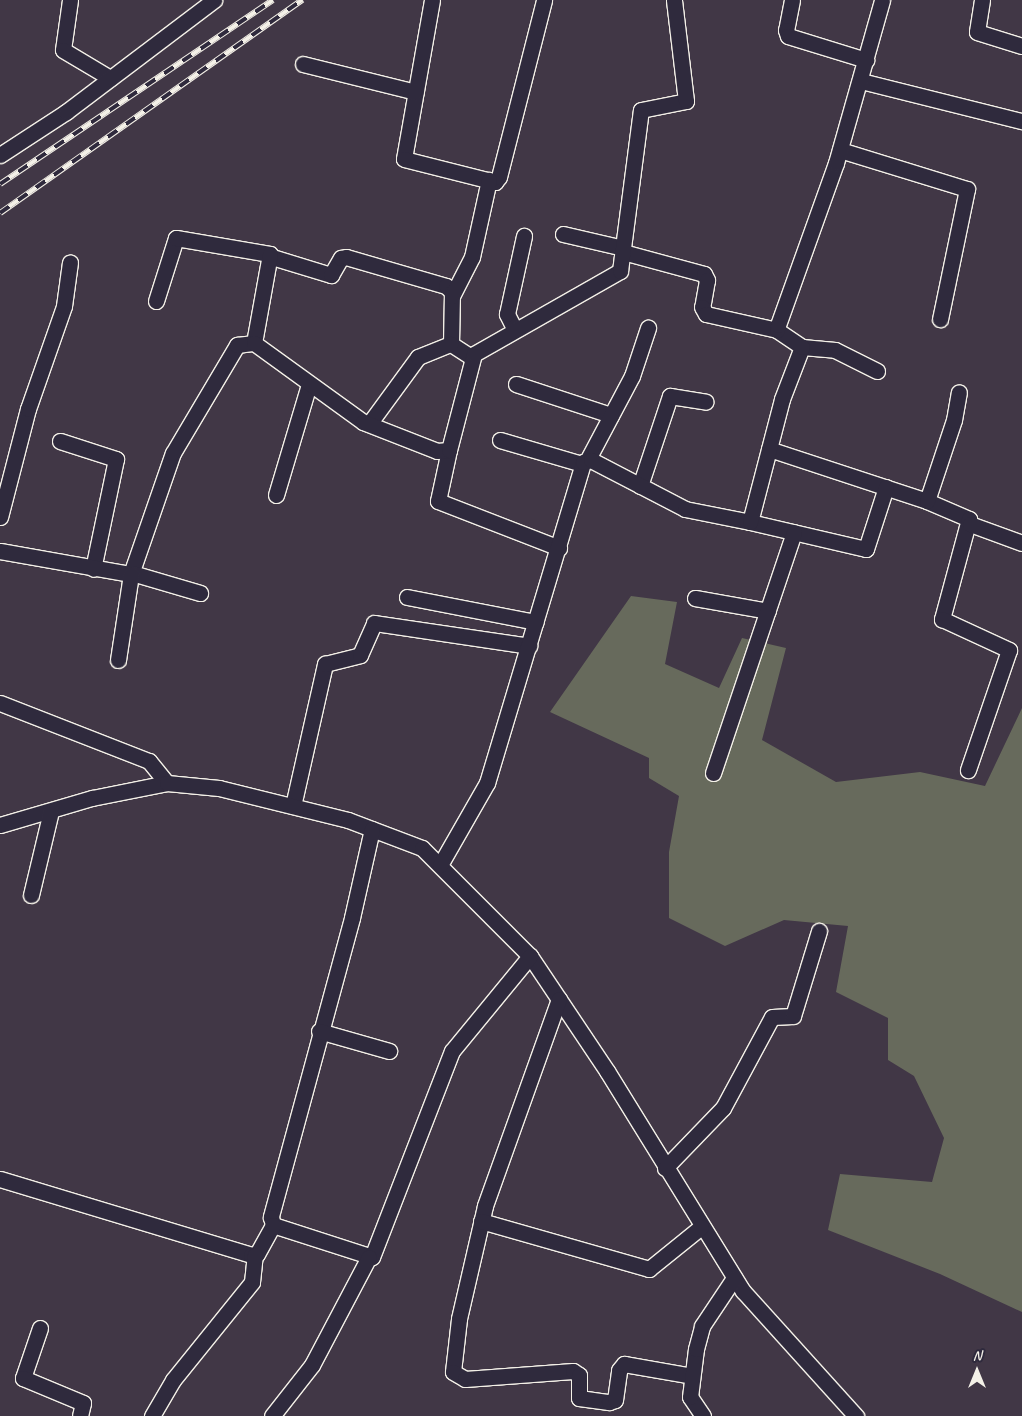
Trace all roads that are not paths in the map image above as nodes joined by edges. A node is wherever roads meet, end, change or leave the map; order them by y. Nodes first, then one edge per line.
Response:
1 (70, 0) edge
2 (214, 0) edge
3 (432, 0) edge
4 (544, 0) edge
5 (674, 0) edge
6 (792, 0) edge
7 (882, 0) edge
8 (982, 0) edge
9 (1022, 46) edge
10 (866, 60) junction
11 (303, 64) dead end
12 (110, 78) junction
13 (861, 81) junction
14 (416, 92) junction
15 (1022, 121) edge
16 (0, 155) edge
17 (838, 156) junction
18 (489, 180) junction
19 (563, 234) dead end
20 (524, 236) dead end
21 (623, 250) junction
22 (272, 256) junction
23 (70, 262) dead end
24 (452, 296) junction
25 (156, 301) dead end
26 (940, 319) dead end
27 (648, 328) dead end
28 (515, 330) junction
29 (777, 330) junction
30 (254, 343) junction
31 (451, 344) junction
32 (802, 347) junction
33 (471, 357) junction
34 (877, 371) dead end
35 (310, 384) junction
36 (516, 384) dead end
37 (959, 392) dead end
38 (706, 402) dead end
39 (611, 415) junction
40 (369, 424) junction
41 (500, 440) dead end
42 (60, 441) dead end
43 (769, 449) junction
44 (449, 450) junction
45 (584, 462) junction
46 (640, 486) junction
47 (886, 487) junction
48 (276, 495) dead end
49 (927, 500) junction
50 (0, 517) edge
51 (750, 522) junction
52 (970, 524) junction
53 (794, 532) junction
54 (1022, 543) edge
55 (559, 548) junction
56 (0, 551) edge
57 (93, 569) junction
58 (132, 574) junction
59 (200, 593) dead end
60 (407, 596) dead end
61 (695, 598) dead end
62 (768, 611) junction
63 (536, 622) junction
64 (529, 646) junction
65 (118, 660) dead end
66 (0, 703) edge
67 (968, 770) dead end
68 (713, 773) dead end
69 (167, 783) junction
70 (293, 806) junction
71 (51, 811) junction
72 (0, 825) edge
73 (372, 829) junction
74 (440, 865) junction
75 (31, 895) dead end
76 (819, 931) dead end
77 (530, 956) junction
78 (559, 999) junction
79 (319, 1031) junction
80 (388, 1051) dead end
81 (664, 1168) junction
82 (0, 1179) edge
83 (481, 1222) junction
84 (273, 1225) junction
85 (701, 1227) junction
86 (255, 1255) junction
87 (369, 1257) junction
88 (734, 1278) junction
89 (40, 1328) dead end
90 (692, 1376) junction
91 (80, 1416) edge
92 (152, 1416) edge
93 (272, 1416) edge
94 (703, 1416) edge
95 (856, 1416) edge

1 - 12 street
2 - 12 street
3 - 14 street
4 - 18 street
5 - 21 street
6 - 10 street
7 - 10 street
8 - 9 street
10 - 13 street
11 - 14 street
12 - 16 street
13 - 15 street
13 - 17 street
14 - 18 street
17 - 26 street
17 - 29 street
18 - 24 street
19 - 21 street
20 - 28 street
21 - 28 street
21 - 29 street
22 - 24 street
22 - 25 street
22 - 30 street
23 - 50 street
24 - 31 street
27 - 39 street
28 - 33 street
29 - 32 street
30 - 35 street
30 - 58 street
31 - 33 street
31 - 40 street
32 - 34 street
32 - 43 street
33 - 44 street
35 - 40 street
35 - 48 street
36 - 39 street
37 - 49 street
38 - 46 street
39 - 45 street
40 - 44 street
41 - 45 street
42 - 57 street
43 - 47 street
43 - 51 street
44 - 55 street
45 - 46 street
45 - 55 street
46 - 51 street
47 - 49 street
47 - 53 street
49 - 52 street
51 - 53 street
52 - 54 street
52 - 67 street
53 - 62 street
55 - 63 street
56 - 57 street
57 - 58 street
58 - 59 street
58 - 65 street
60 - 63 street
61 - 62 street
62 - 68 street
63 - 64 street
64 - 70 street
64 - 74 street
66 - 69 street
69 - 70 street
69 - 71 street
70 - 73 street
71 - 72 street
71 - 75 street
73 - 74 street
73 - 79 street
74 - 77 street
76 - 81 street
77 - 78 street
77 - 87 street
78 - 81 street
78 - 83 street
79 - 80 street
79 - 84 street
81 - 85 street
82 - 86 street
83 - 85 street
83 - 90 street
84 - 86 street
84 - 87 street
85 - 88 street
86 - 92 street
87 - 93 street
88 - 90 street
88 - 95 street
89 - 91 street
90 - 94 street

